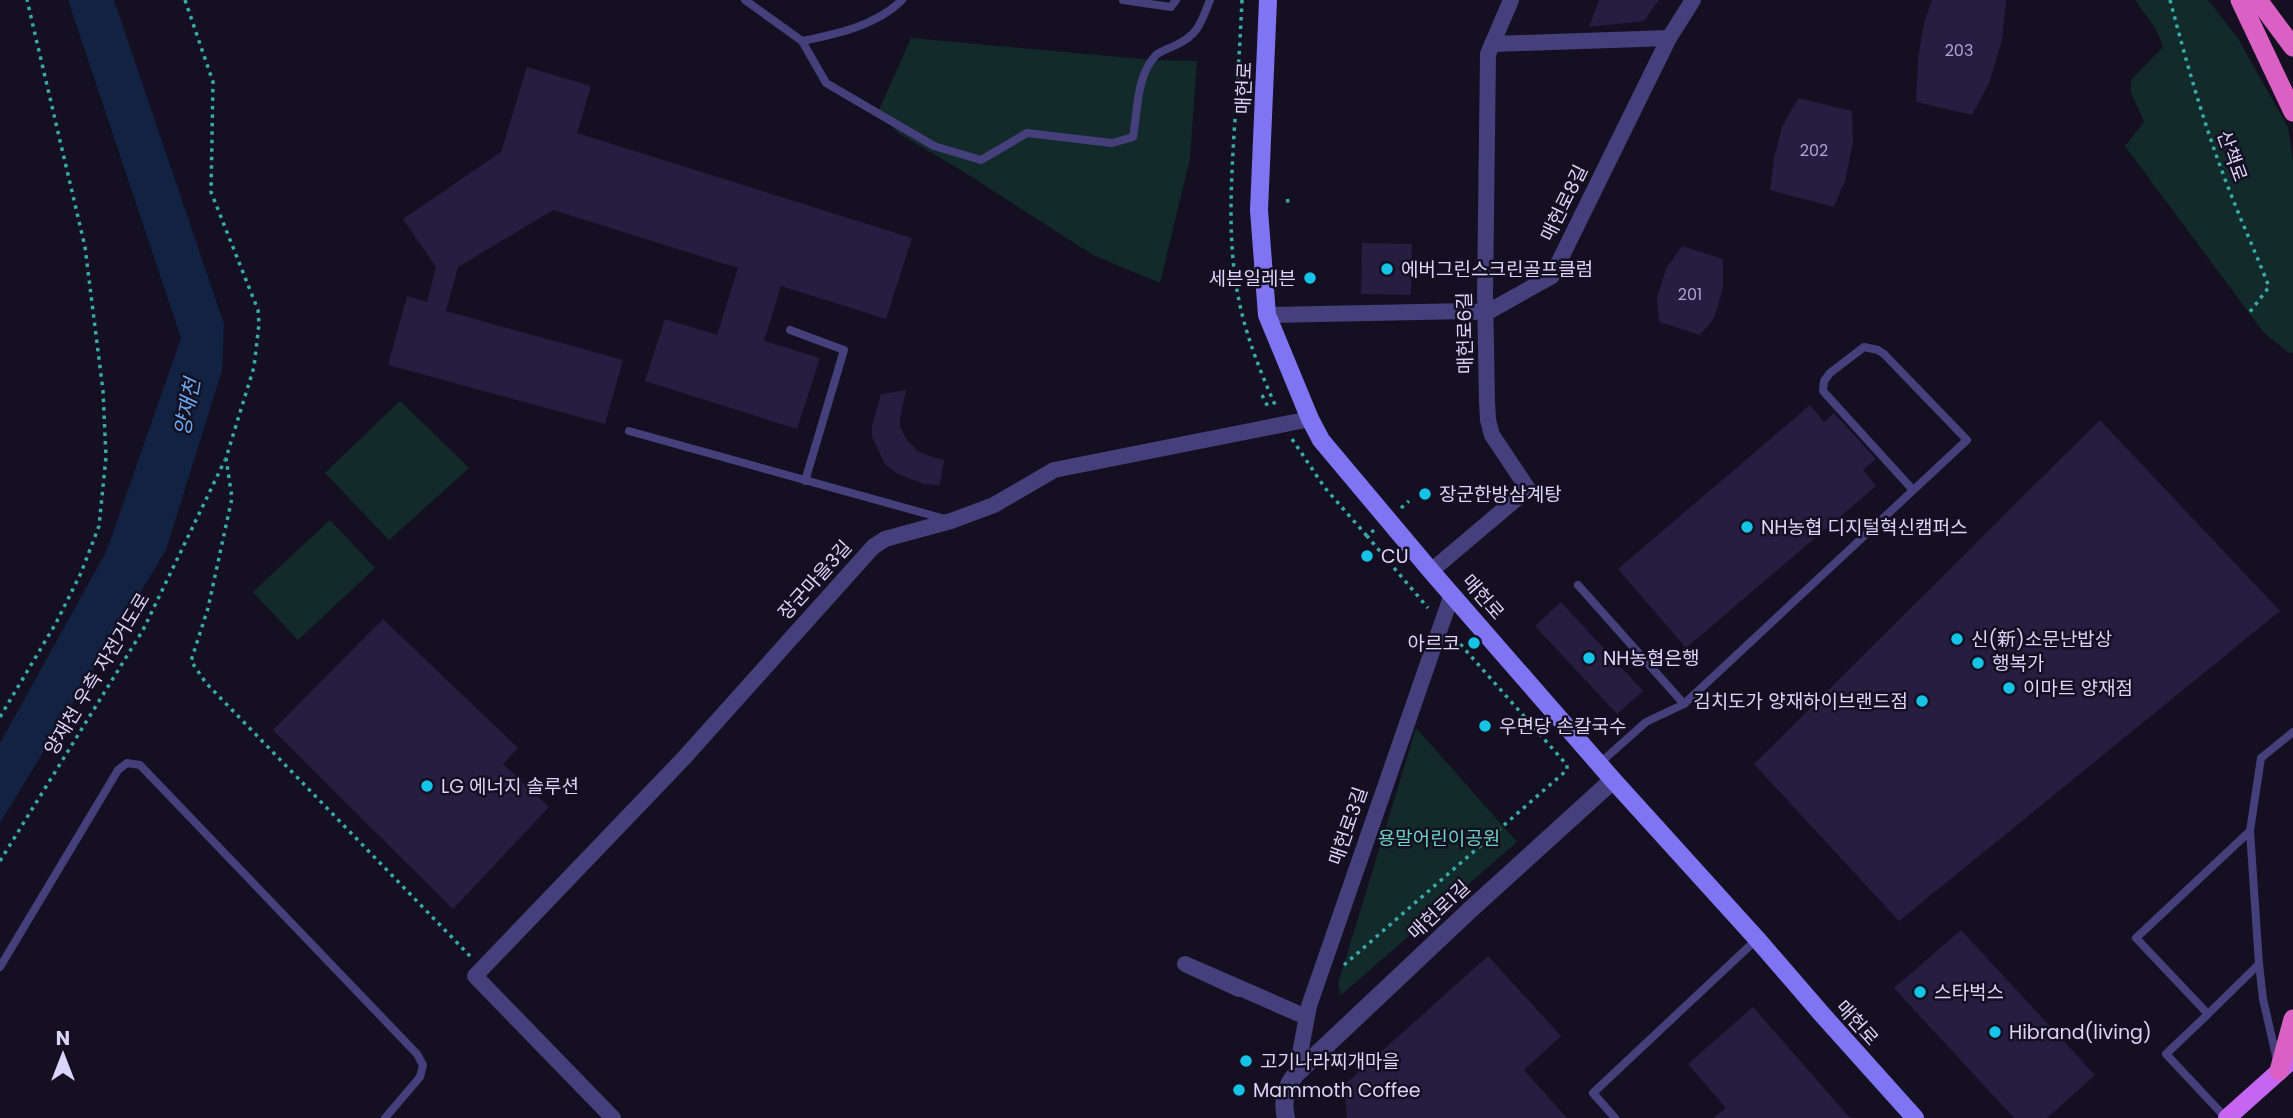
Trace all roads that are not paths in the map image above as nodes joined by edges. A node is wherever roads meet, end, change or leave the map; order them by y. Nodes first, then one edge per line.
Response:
1 (745, 0) edge
2 (902, 0) edge
3 (1123, 0) edge
4 (1176, 0) edge
5 (1210, 0) edge
6 (1268, 0) edge
7 (1511, 0) edge
8 (1693, 0) edge
9 (2240, 0) edge
10 (2258, 0) edge
11 (1669, 38) junction
12 (802, 41) junction
13 (1493, 44) junction
14 (2293, 47) edge
15 (2293, 113) edge
16 (1486, 313) junction
17 (1268, 315) junction
18 (790, 330) dead end
19 (1310, 419) junction
20 (629, 431) dead end
21 (805, 481) junction
22 (1913, 490) junction
23 (951, 521) junction
24 (1431, 571) junction
25 (1578, 585) dead end
26 (1452, 594) junction
27 (1684, 704) junction
28 (2293, 732) edge
29 (1600, 763) junction
30 (1613, 780) junction
31 (2250, 831) junction
32 (1757, 939) junction
33 (1185, 964) dead end
34 (2259, 964) junction
35 (0, 967) edge
36 (2208, 1014) junction
37 (1306, 1017) junction
38 (2293, 1019) edge
39 (2286, 1065) edge
40 (1296, 1074) junction
41 (1285, 1116) edge
42 (385, 1118) edge
43 (613, 1118) edge
44 (1615, 1118) edge
45 (1915, 1118) edge
46 (2227, 1118) edge

1 - 12 lane
2 - 12 lane
3 - 4 lane
5 - 12 lane
6 - 17 main road, 매헌로
7 - 13 street, 매헌로6길
8 - 11 street, 매헌로8길
9 - 15 highway
10 - 14 highway
11 - 13 street
11 - 16 street, 매헌로8길
13 - 16 street, 매헌로6길
16 - 17 street
16 - 24 street, 매헌로6길
17 - 19 main road, 매헌로
18 - 21 lane
19 - 23 street, 장군마을3길
19 - 24 main road, 매헌로
20 - 21 lane
21 - 23 lane
22 - 22 lane
22 - 27 lane
23 - 43 street, 장군마을3길
24 - 26 main road, 매헌로
25 - 27 lane
26 - 29 main road, 매헌로
26 - 37 street, 매헌로3길
27 - 29 lane
28 - 31 lane
29 - 30 main road, 매헌로
30 - 32 main road, 매헌로
30 - 40 street, 매헌로1길
31 - 34 lane
31 - 36 lane
32 - 44 lane
32 - 45 main road, 매헌로
33 - 37 street
34 - 36 lane
34 - 39 lane
35 - 42 lane
36 - 46 lane
37 - 40 street, 매헌로3길
38 - 39 highway
39 - 46 main road
40 - 41 street

